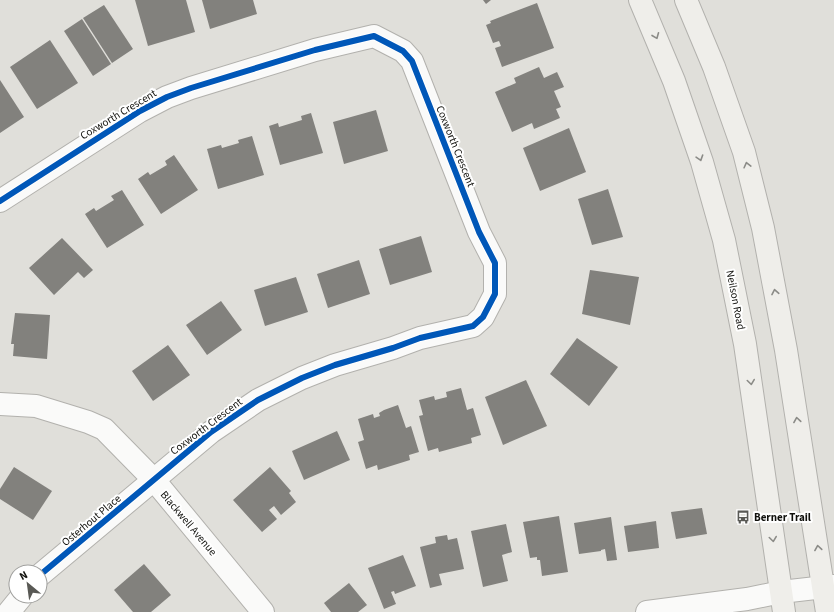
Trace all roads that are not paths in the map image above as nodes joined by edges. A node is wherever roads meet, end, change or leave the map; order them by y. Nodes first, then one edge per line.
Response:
1 (640, 0) edge
2 (686, 0) edge
3 (0, 201) edge
4 (0, 404) edge
5 (154, 480) junction
6 (48, 568) edge
7 (829, 586) edge
8 (782, 602) edge
9 (16, 604) edge
10 (9, 612) edge
11 (263, 612) edge
12 (647, 612) edge
13 (827, 612) edge

1 -> 8 main road, Neilson Road
7 -> 2 main road
3 - 5 street, Coxworth Crescent
4 - 5 street, Blackwell Avenue
5 - 6 street, Osterhout Place
5 - 11 street, Blackwell Avenue
7 - 8 street
7 - 13 main road
8 - 12 street
9 - 10 street

